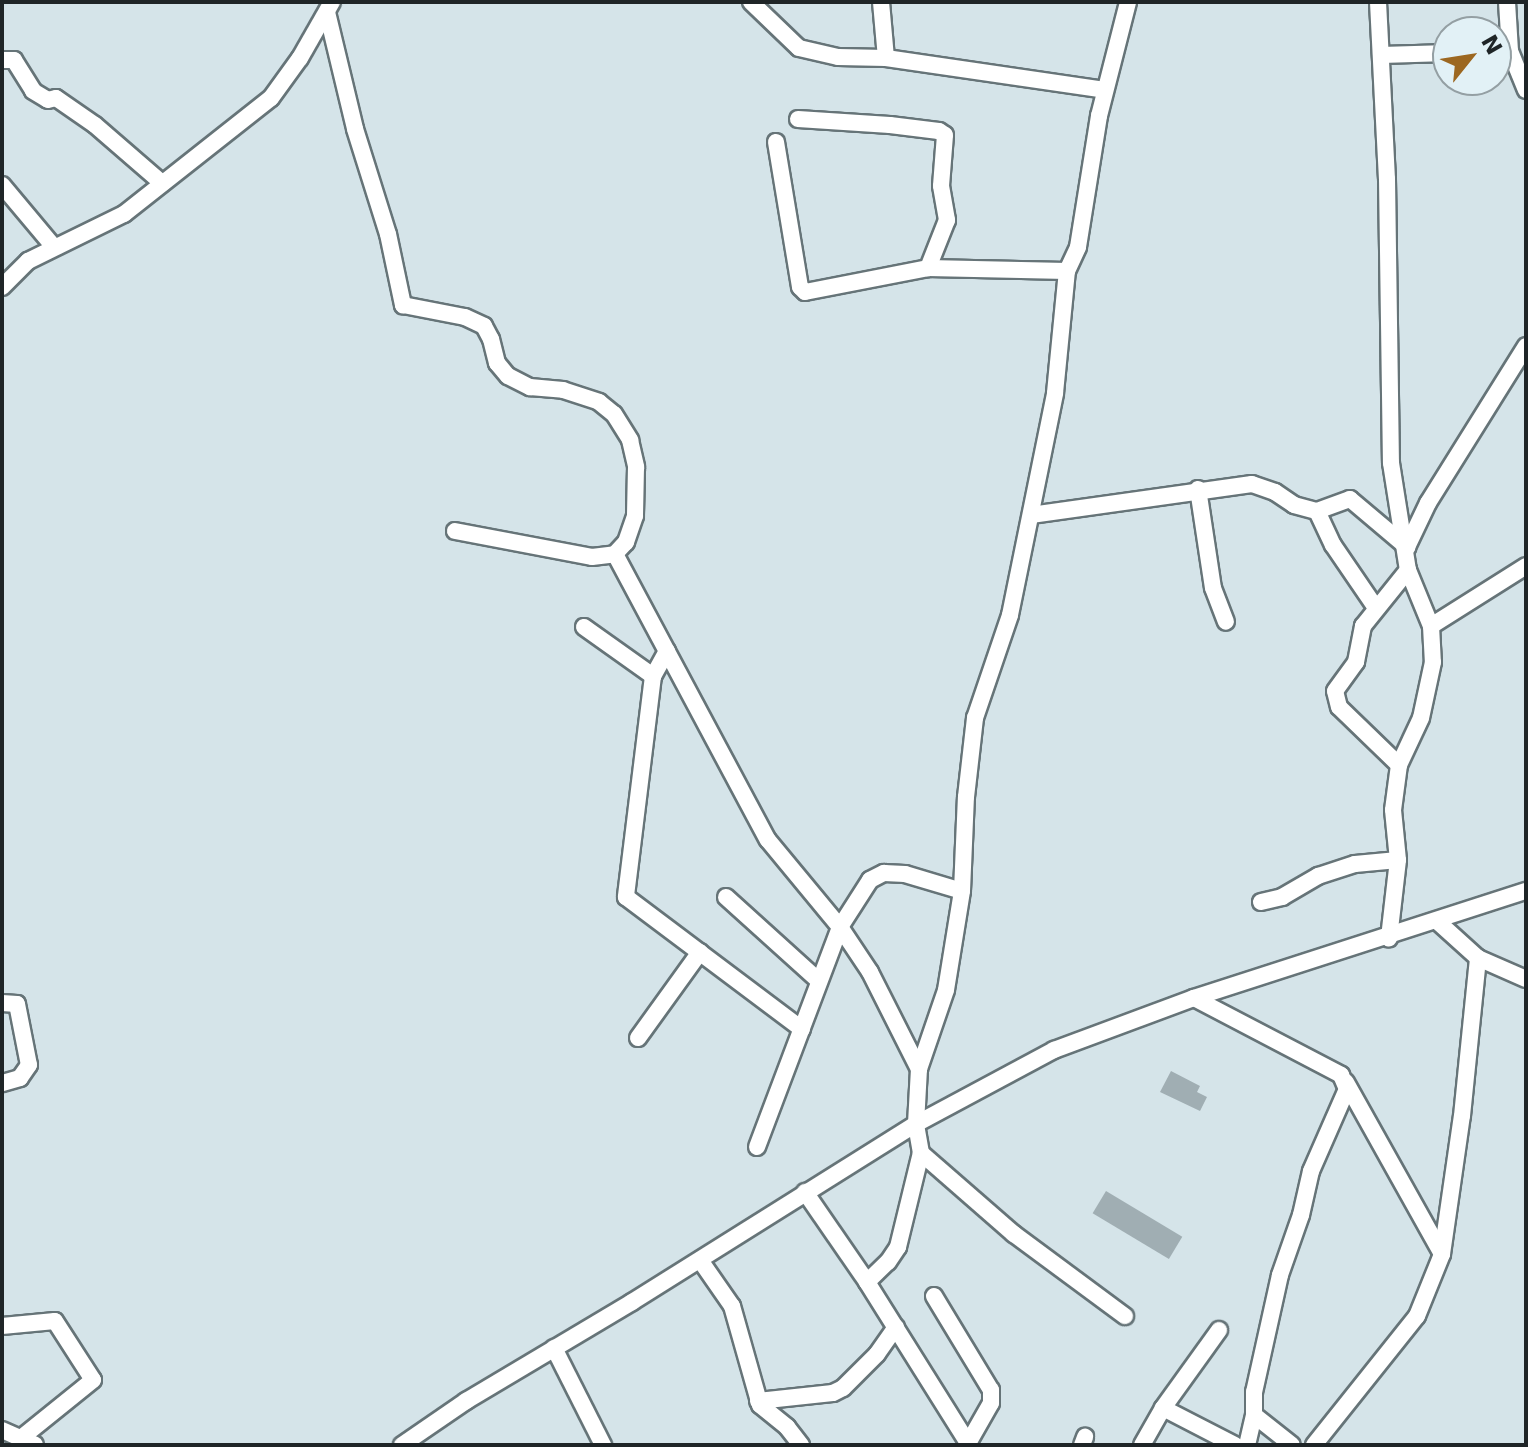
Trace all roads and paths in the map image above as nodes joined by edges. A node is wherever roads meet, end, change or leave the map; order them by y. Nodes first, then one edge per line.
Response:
1 (751, 2) edge
2 (881, 2) edge
3 (1128, 2) edge
4 (1378, 2) edge
5 (330, 7) edge
6 (1432, 53) edge
7 (1381, 55) junction
8 (886, 58) junction
9 (2, 60) edge
10 (1512, 66) edge
11 (1105, 90) junction
12 (1526, 90) edge
13 (798, 119) dead end
14 (776, 142) dead end
15 (162, 183) junction
16 (2, 185) edge
17 (54, 247) junction
18 (928, 268) junction
19 (1067, 271) junction
20 (2, 287) edge
21 (1526, 346) edge
22 (1198, 489) junction
23 (1317, 511) junction
24 (1031, 515) junction
25 (455, 531) dead end
26 (1407, 547) junction
27 (615, 554) junction
28 (1526, 566) edge
29 (1408, 570) junction
30 (1376, 608) junction
31 (1226, 622) dead end
32 (1431, 626) junction
33 (584, 627) dead end
34 (667, 651) junction
35 (653, 676) junction
36 (1399, 765) junction
37 (1398, 860) junction
38 (962, 891) junction
39 (1526, 891) edge
40 (726, 897) dead end
41 (1261, 902) dead end
42 (1437, 921) junction
43 (840, 927) junction
44 (1389, 938) junction
45 (700, 952) junction
46 (1478, 958) junction
47 (1526, 979) edge
48 (818, 980) junction
49 (1194, 998) junction
50 (2, 1003) edge
51 (802, 1029) junction
52 (638, 1038) dead end
53 (919, 1069) junction
54 (1346, 1082) junction
55 (2, 1083) edge
56 (916, 1124) junction
57 (757, 1147) dead end
58 (921, 1153) junction
59 (805, 1192) junction
60 (1442, 1254) junction
61 (700, 1260) junction
62 (867, 1282) junction
63 (934, 1296) dead end
64 (1125, 1316) dead end
65 (2, 1326) edge
66 (896, 1327) junction
67 (1219, 1330) dead end
68 (554, 1348) junction
69 (758, 1401) junction
70 (1163, 1408) junction
71 (1254, 1415) junction
72 (2, 1430) edge
73 (28, 1442) edge
74 (967, 1444) edge
75 (402, 1445) edge
76 (603, 1445) edge
77 (801, 1445) edge
78 (1142, 1445) edge
79 (1235, 1445) edge
80 (1247, 1445) edge
81 (1292, 1445) edge
82 (1314, 1445) edge

1 - 8 street
2 - 8 street
3 - 11 street
4 - 7 street
5 - 15 street
5 - 27 street
6 - 7 street
7 - 26 street
8 - 11 street
9 - 15 street
10 - 12 street
11 - 19 street
13 - 18 street
14 - 18 street
15 - 17 street
16 - 17 street
17 - 20 street
18 - 19 street
19 - 24 street
21 - 26 street
22 - 23 street
22 - 24 street
22 - 31 street
23 - 26 street
23 - 30 street
24 - 38 street
25 - 27 street
26 - 29 street
27 - 34 street
28 - 32 street
29 - 30 street
29 - 32 street
30 - 36 street
32 - 36 street
33 - 35 street
34 - 35 street
34 - 43 street
35 - 45 street
36 - 37 street
37 - 41 street
37 - 44 street
38 - 43 street
38 - 53 street
39 - 42 street
40 - 48 street
42 - 44 street
42 - 46 street
43 - 48 street
43 - 53 street
44 - 49 street
45 - 51 street
45 - 52 street
46 - 47 street
46 - 60 street
48 - 51 street
49 - 54 street
49 - 56 street
50 - 55 street
51 - 57 street
53 - 56 street
54 - 60 street
54 - 71 street
56 - 58 street
56 - 59 street
58 - 62 street
58 - 64 street
59 - 61 street
59 - 62 street
60 - 82 street
61 - 68 street
61 - 69 street
62 - 66 street
63 - 74 street
65 - 73 street
66 - 69 street
66 - 74 street
67 - 70 street
68 - 75 street
68 - 76 street
69 - 77 street
70 - 78 street
70 - 79 street
71 - 80 street
71 - 81 street
72 - 73 street

